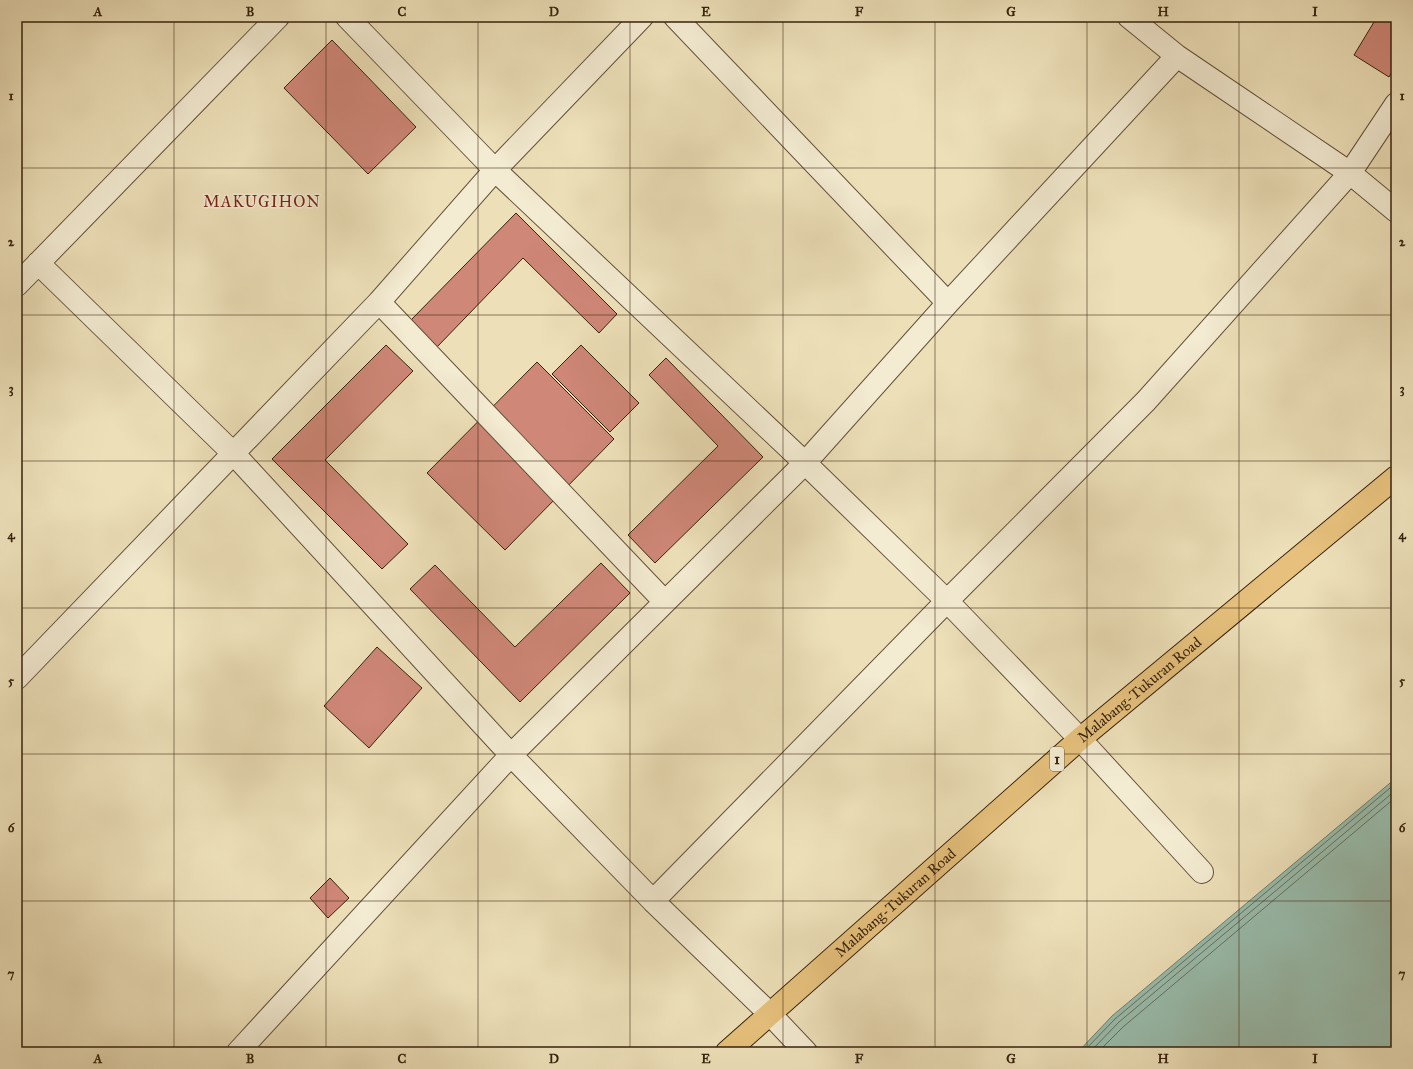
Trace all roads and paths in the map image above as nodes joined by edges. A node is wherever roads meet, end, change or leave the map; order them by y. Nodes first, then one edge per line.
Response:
1 (278, 17) edge
2 (347, 17) edge
3 (642, 17) edge
4 (674, 17) edge
5 (1129, 17) edge
6 (1177, 56) junction
7 (1396, 104) edge
8 (495, 170) junction
9 (1350, 173) junction
10 (1396, 211) edge
11 (38, 263) junction
12 (17, 285) edge
13 (378, 302) junction
14 (948, 303) junction
15 (234, 454) junction
16 (805, 463) junction
17 (1396, 477) edge
18 (947, 601) junction
19 (665, 602) junction
20 (17, 678) edge
21 (1080, 739) junction
22 (511, 755) junction
23 (1202, 872) dead end
24 (653, 901) junction
25 (770, 1014) junction
26 (238, 1052) edge
27 (727, 1052) edge
28 (806, 1052) edge

1 - 11 street
2 - 8 street
3 - 8 street
4 - 14 street
5 - 6 street
6 - 9 street
6 - 14 street
7 - 9 street
8 - 13 street
8 - 16 street
9 - 10 street
9 - 18 street
11 - 12 street
11 - 15 street
13 - 15 street
13 - 19 street
14 - 16 street
15 - 20 street
15 - 22 street
16 - 18 street
16 - 19 street
17 - 21 highway, Malabang-Tukuran Road / 1
18 - 21 street
18 - 24 street
19 - 22 street
21 - 23 street
21 - 25 highway, Malabang-Tukuran Road / 1
22 - 24 street
22 - 26 street
24 - 25 street
25 - 27 highway, Malabang-Tukuran Road / 1
25 - 28 street

